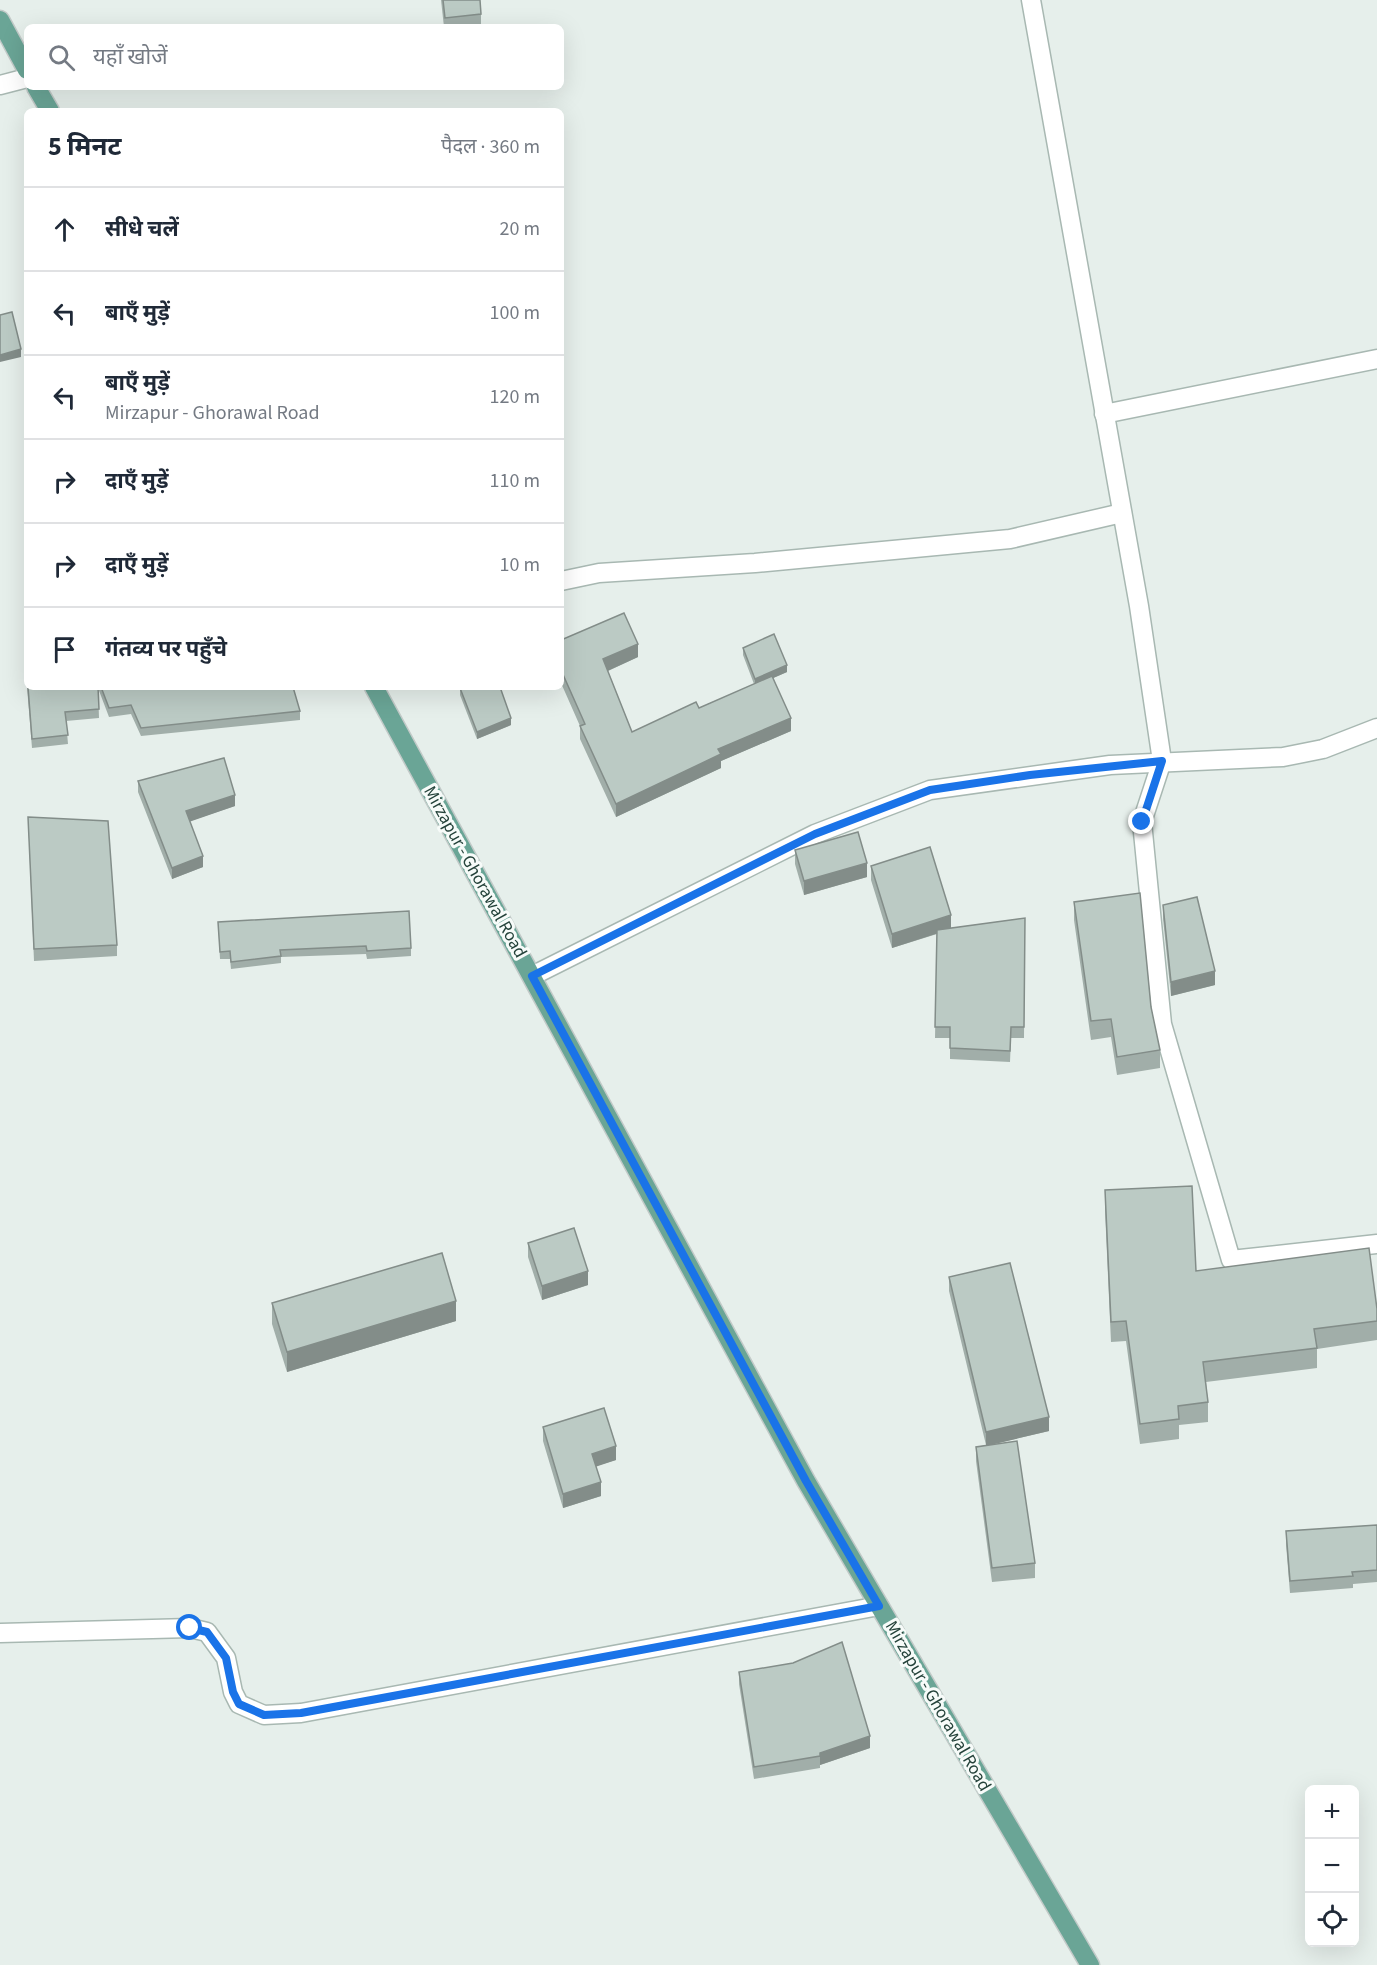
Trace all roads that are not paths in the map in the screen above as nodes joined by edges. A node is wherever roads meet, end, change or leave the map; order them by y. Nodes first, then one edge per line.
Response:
1 (1031, 0) edge
2 (0, 20) edge
3 (24, 64) edge
4 (24, 79) edge
5 (0, 85) edge
6 (38, 90) edge
7 (48, 108) edge
8 (1377, 359) edge
9 (1104, 414) junction
10 (1122, 513) junction
11 (564, 580) edge
12 (376, 690) edge
13 (1377, 728) edge
14 (1162, 761) junction
15 (532, 976) junction
16 (1377, 1244) edge
17 (879, 1606) junction
18 (0, 1633) edge
19 (1090, 1965) edge

1 - 9 street
2 - 3 main road
4 - 5 street
6 - 7 main road
8 - 9 street
9 - 10 street
10 - 11 street
10 - 14 street
12 - 15 main road, Mirzapur - Ghorawal Road
13 - 14 street
14 - 15 street
14 - 16 street
15 - 17 main road, Mirzapur - Ghorawal Road
17 - 18 street
17 - 19 main road, Mirzapur - Ghorawal Road

